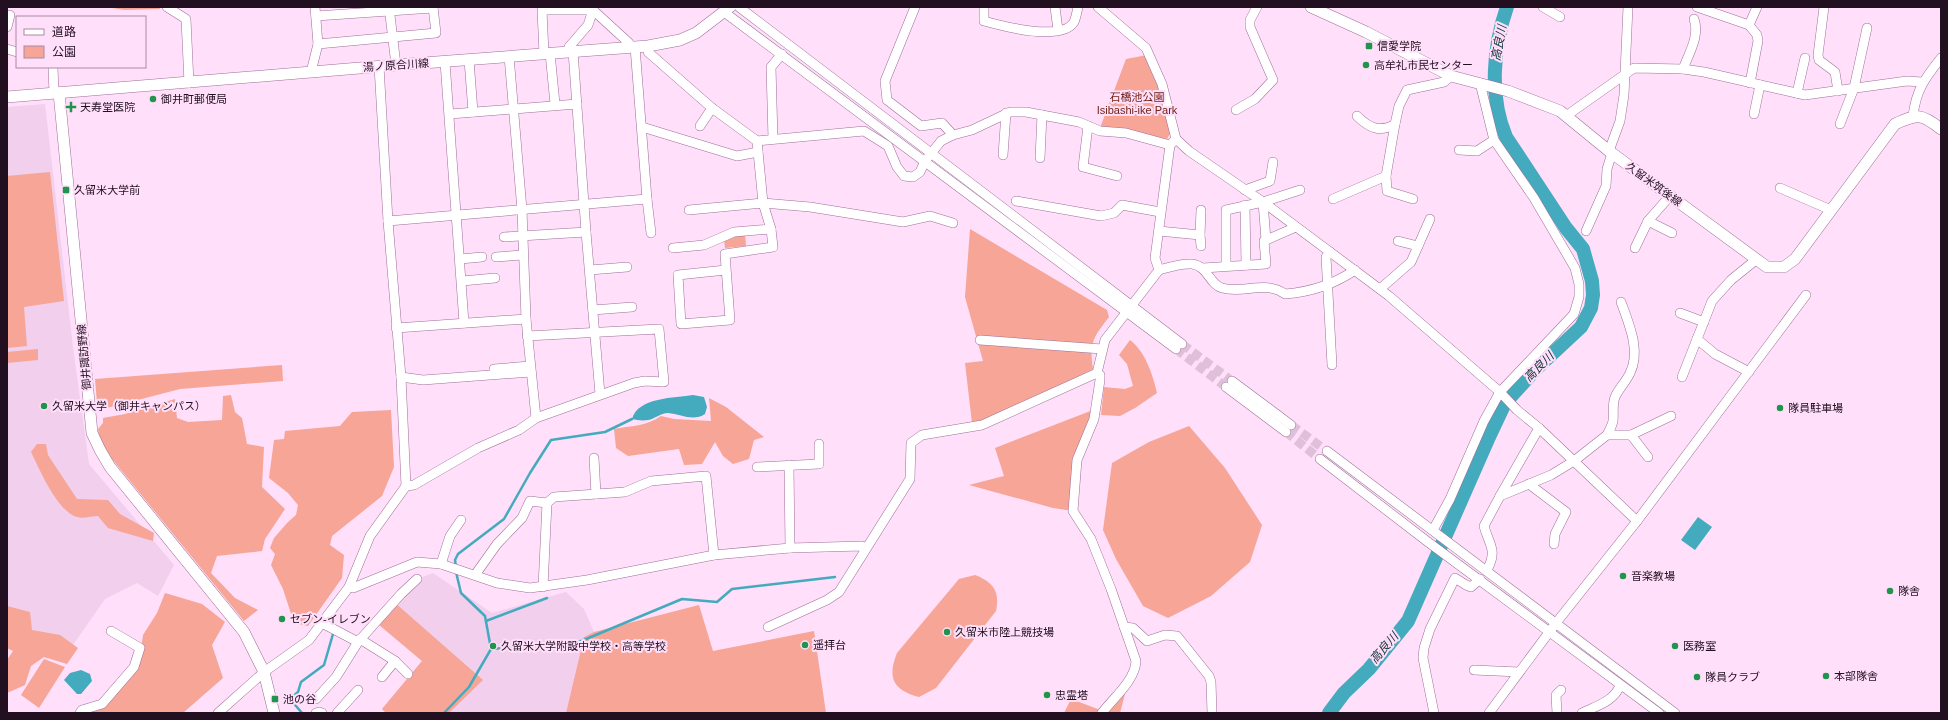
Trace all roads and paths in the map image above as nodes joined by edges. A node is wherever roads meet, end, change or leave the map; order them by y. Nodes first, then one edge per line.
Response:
1 (167, 7) edge
2 (433, 7) edge
3 (739, 7) edge
4 (915, 7) edge
5 (984, 7) edge
6 (1055, 7) edge
7 (1078, 7) edge
8 (1098, 7) edge
9 (1257, 7) edge
10 (1311, 7) edge
11 (1543, 7) edge
12 (1628, 7) edge
13 (1697, 7) edge
14 (1757, 7) edge
15 (1824, 7) edge
16 (593, 8) edge
17 (724, 8) edge
18 (389, 9) edge
19 (336, 11) edge
20 (315, 12) edge
21 (11, 16) edge
22 (1560, 17) dead end
23 (1694, 19) dead end
24 (1749, 25) junction
25 (7, 27) edge
26 (1867, 28) dead end
27 (1058, 30) junction
28 (392, 37) junction
29 (318, 44) junction
30 (648, 46) junction
31 (632, 47) junction
32 (571, 51) junction
33 (547, 53) junction
34 (782, 54) junction
35 (509, 56) junction
36 (1805, 58) dead end
37 (1941, 58) edge
38 (469, 60) junction
39 (445, 62) junction
40 (396, 65) junction
41 (379, 66) junction
42 (53, 68) edge
43 (1683, 69) junction
44 (311, 72) junction
45 (1626, 72) junction
46 (1451, 76) junction
47 (1922, 82) junction
48 (189, 83) junction
49 (1480, 83) junction
50 (1750, 83) junction
51 (1760, 85) junction
52 (1854, 88) junction
53 (1838, 91) junction
54 (57, 93) junction
55 (1797, 93) junction
56 (7, 97) edge
57 (555, 104) junction
58 (577, 104) junction
59 (712, 108) junction
60 (514, 109) junction
61 (1236, 110) dead end
62 (474, 112) junction
63 (1006, 113) junction
64 (450, 114) junction
65 (1754, 114) dead end
66 (1042, 115) junction
67 (1358, 116) dead end
68 (1566, 116) junction
69 (1913, 116) junction
70 (1395, 124) junction
71 (1840, 124) dead end
72 (700, 126) dead end
73 (1088, 126) junction
74 (642, 127) junction
75 (1941, 129) edge
76 (953, 134) junction
77 (773, 139) junction
78 (1494, 140) junction
79 (757, 141) junction
80 (1173, 142) junction
81 (1459, 150) dead end
82 (758, 152) junction
83 (1610, 152) junction
84 (1003, 155) dead end
85 (928, 157) junction
86 (1040, 158) dead end
87 (1273, 162) dead end
88 (1117, 176) dead end
89 (1386, 176) junction
90 (1780, 188) dead end
91 (1246, 190) junction
92 (1300, 190) dead end
93 (1670, 196) junction
94 (1333, 198) dead end
95 (647, 199) junction
96 (1413, 199) dead end
97 (1016, 201) dead end
98 (1263, 202) junction
99 (763, 203) junction
100 (584, 204) junction
101 (1245, 205) junction
102 (522, 210) junction
103 (690, 210) dead end
104 (1201, 210) dead end
105 (1831, 210) junction
106 (1160, 212) junction
107 (457, 216) junction
108 (1430, 218) dead end
109 (1648, 220) junction
110 (388, 221) junction
111 (953, 223) dead end
112 (1296, 228) junction
113 (771, 229) junction
114 (1159, 231) junction
115 (1586, 231) dead end
116 (586, 232) junction
117 (651, 233) dead end
118 (1672, 233) dead end
119 (521, 235) junction
120 (1200, 235) junction
121 (504, 237) dead end
122 (1266, 240) junction
123 (1398, 241) dead end
124 (1201, 246) dead end
125 (1418, 246) junction
126 (673, 248) dead end
127 (1635, 248) dead end
128 (1330, 252) junction
129 (523, 256) junction
130 (482, 257) dead end
131 (496, 257) dead end
132 (460, 259) junction
133 (1757, 260) junction
134 (1226, 265) junction
135 (1246, 265) junction
136 (627, 267) dead end
137 (1203, 268) junction
138 (590, 270) junction
139 (726, 270) junction
140 (1159, 270) junction
141 (1355, 270) junction
142 (495, 278) dead end
143 (462, 281) junction
144 (1327, 286) junction
145 (1380, 289) junction
146 (1806, 295) dead end
147 (1621, 302) dead end
148 (632, 307) dead end
149 (1129, 309) junction
150 (593, 310) junction
151 (1680, 313) dead end
152 (526, 319) junction
153 (1704, 322) junction
154 (464, 323) junction
155 (396, 328) junction
156 (594, 332) junction
157 (527, 336) junction
158 (1697, 339) junction
159 (980, 340) dead end
160 (1179, 347) tunnel mouth
161 (1102, 349) junction
162 (1332, 365) dead end
163 (531, 369) junction
164 (1749, 372) junction
165 (1097, 373) junction
166 (401, 377) junction
167 (1682, 377) dead end
168 (1229, 384) tunnel mouth
169 (1500, 392) junction
170 (600, 394) junction
171 (1671, 416) dead end
172 (536, 418) junction
173 (1288, 428) tunnel mouth
174 (1540, 428) junction
175 (1631, 435) junction
176 (1607, 436) junction
177 (819, 444) dead end
178 (1327, 451) tunnel mouth
179 (1648, 457) dead end
180 (594, 458) dead end
181 (1320, 459) tunnel mouth
182 (1574, 461) junction
183 (788, 465) junction
184 (756, 467) dead end
185 (1529, 484) junction
186 (406, 486) junction
187 (596, 494) junction
188 (1500, 496) junction
189 (547, 503) junction
190 (461, 520) dead end
191 (1637, 521) junction
192 (1433, 530) junction
193 (1554, 544) dead end
194 (790, 548) junction
195 (866, 548) junction
196 (714, 555) junction
197 (441, 564) junction
198 (1486, 570) junction
199 (475, 575) junction
200 (417, 579) dead end
201 (1480, 579) junction
202 (349, 587) junction
203 (543, 587) junction
204 (322, 623) junction
205 (1556, 623) junction
206 (768, 627) dead end
207 (1124, 628) junction
208 (111, 631) dead end
209 (1550, 631) junction
210 (359, 640) junction
211 (395, 661) junction
212 (1474, 670) dead end
213 (264, 672) junction
214 (1520, 672) junction
215 (408, 674) dead end
216 (382, 677) dead end
217 (1620, 684) junction
218 (358, 690) dead end
219 (1561, 690) dead end
220 (316, 699) dead end
221 (1587, 712) edge
222 (80, 713) edge
223 (218, 713) edge
224 (274, 713) edge
225 (316, 713) edge
226 (322, 713) edge
227 (337, 713) edge
228 (1102, 713) edge
229 (1212, 713) edge
230 (1434, 713) edge
231 (1489, 713) edge
232 (1557, 713) edge
233 (1659, 713) edge
234 (1675, 713) edge

1 - 48 street
2 - 18 street
2 - 28 street
3 - 85 street
4 - 76 street
5 - 27 street
6 - 27 street
7 - 27 street
8 - 80 street
9 - 61 street
10 - 46 main road, 久留米筑後線
11 - 22 street
12 - 45 street
13 - 24 street
14 - 24 street
15 - 53 street
16 - 31 street
16 - 32 street
16 - 33 street
17 - 30 main road, 湯ノ原合川線
17 - 34 street
18 - 19 street
18 - 28 street
19 - 20 street
20 - 29 street
21 - 25 street
23 - 43 street
24 - 50 street
26 - 52 street
28 - 29 street
28 - 40 street
29 - 44 street
30 - 31 main road, 湯ノ原合川線
30 - 59 street
31 - 32 main road, 湯ノ原合川線
31 - 74 street
32 - 33 main road, 湯ノ原合川線
32 - 58 street
33 - 35 main road, 湯ノ原合川線
33 - 57 street
34 - 77 street
34 - 85 street
35 - 38 main road, 湯ノ原合川線
35 - 60 street
36 - 55 street
37 - 47 street
38 - 39 main road, 湯ノ原合川線
38 - 62 street
39 - 40 main road, 湯ノ原合川線
39 - 64 street
40 - 41 main road, 湯ノ原合川線
41 - 44 main road, 湯ノ原合川線
41 - 110 street
42 - 54 street
43 - 45 street
43 - 50 street
44 - 48 main road, 湯ノ原合川線
45 - 68 street
45 - 83 street
46 - 49 main road, 久留米筑後線
46 - 70 street
47 - 52 street
47 - 69 street
48 - 54 main road, 湯ノ原合川線
49 - 68 main road, 久留米筑後線
49 - 78 street
50 - 51 street
51 - 55 street
51 - 65 street
52 - 53 street
52 - 71 street
53 - 55 street
54 - 56 main road
54 - 213 main road, 御井諏訪野線
57 - 58 street
57 - 60 street
58 - 100 street
59 - 72 street
59 - 79 street
60 - 62 street
60 - 102 street
62 - 64 street
63 - 66 street
63 - 76 street
63 - 84 street
64 - 107 street
66 - 73 street
66 - 86 street
67 - 70 street
68 - 83 main road, 久留米筑後線
69 - 75 main road
69 - 105 main road, 久留米筑後線
70 - 89 street
73 - 80 street
73 - 88 street
74 - 82 street
74 - 95 street
76 - 85 street
77 - 79 street
77 - 85 street
78 - 81 street
78 - 169 street
79 - 82 street
80 - 91 street
80 - 106 street
82 - 99 street
83 - 93 main road, 久留米筑後線
83 - 115 street
85 - 149 street
87 - 91 street
89 - 94 street
89 - 96 street
90 - 105 street
91 - 98 street
92 - 98 street
93 - 109 street
93 - 133 main road, 久留米筑後線
95 - 100 street
95 - 117 street
97 - 106 street
98 - 101 street
98 - 112 street
98 - 122 street
99 - 103 street
99 - 111 street
99 - 113 street
100 - 102 street
100 - 116 street
101 - 134 street
101 - 135 street
102 - 107 street
102 - 119 street
104 - 120 street
105 - 133 main road, 久留米筑後線
106 - 114 street
107 - 110 street
107 - 132 street
108 - 125 street
109 - 118 street
109 - 127 street
110 - 155 street
112 - 122 street
112 - 128 street
113 - 126 street
113 - 139 street
114 - 120 street
114 - 140 street
116 - 119 street
116 - 138 street
119 - 121 street
119 - 129 street
120 - 124 street
122 - 135 street
123 - 125 street
125 - 145 street
128 - 141 street
128 - 144 street
129 - 131 street
129 - 152 street
130 - 132 street
132 - 143 street
133 - 153 street
134 - 135 street
134 - 137 street
136 - 138 street
137 - 140 street
137 - 144 street
138 - 150 street
139 - 139 street
140 - 149 street
141 - 144 street
141 - 145 street
142 - 143 street
143 - 154 street
144 - 162 street
145 - 169 street
146 - 164 street
147 - 176 street
148 - 150 street
149 - 160 street
149 - 161 street
150 - 156 street
151 - 153 street
152 - 154 street
152 - 157 street
153 - 158 street
154 - 155 street
155 - 166 street
156 - 157 street
156 - 170 street
156 - 170 street
157 - 163 street
158 - 164 street
158 - 167 street
159 - 161 street
161 - 165 street
163 - 166 street
163 - 172 street
164 - 191 street
165 - 195 street
165 - 207 street
166 - 186 street
168 - 173 street
169 - 174 street
169 - 192 street
170 - 172 street
171 - 175 street
172 - 186 street
174 - 182 street
174 - 188 street
175 - 176 street
175 - 179 street
176 - 182 street
177 - 183 street
178 - 192 street
180 - 187 street
181 - 201 street
182 - 185 street
182 - 191 street
183 - 184 street
183 - 194 street
185 - 188 street
185 - 193 street
186 - 202 street
187 - 189 street
187 - 196 street
188 - 198 street
189 - 199 street
189 - 203 street
190 - 197 street
191 - 205 street
192 - 198 street
194 - 195 street
194 - 196 street
195 - 206 street
196 - 203 street
197 - 199 street
197 - 202 street
198 - 205 street
199 - 203 street
200 - 210 street
201 - 209 street
201 - 230 street
202 - 204 street
204 - 210 street
204 - 213 street
205 - 209 street
205 - 234 street
207 - 228 street
207 - 229 street
208 - 222 street
209 - 214 street
209 - 217 street
210 - 211 street
210 - 220 street
211 - 215 street
211 - 216 street
212 - 214 street
213 - 223 street
213 - 224 main road, 御井諏訪野線
214 - 231 street
217 - 221 street
217 - 233 street
218 - 227 street
219 - 232 street
225 - 226 street

